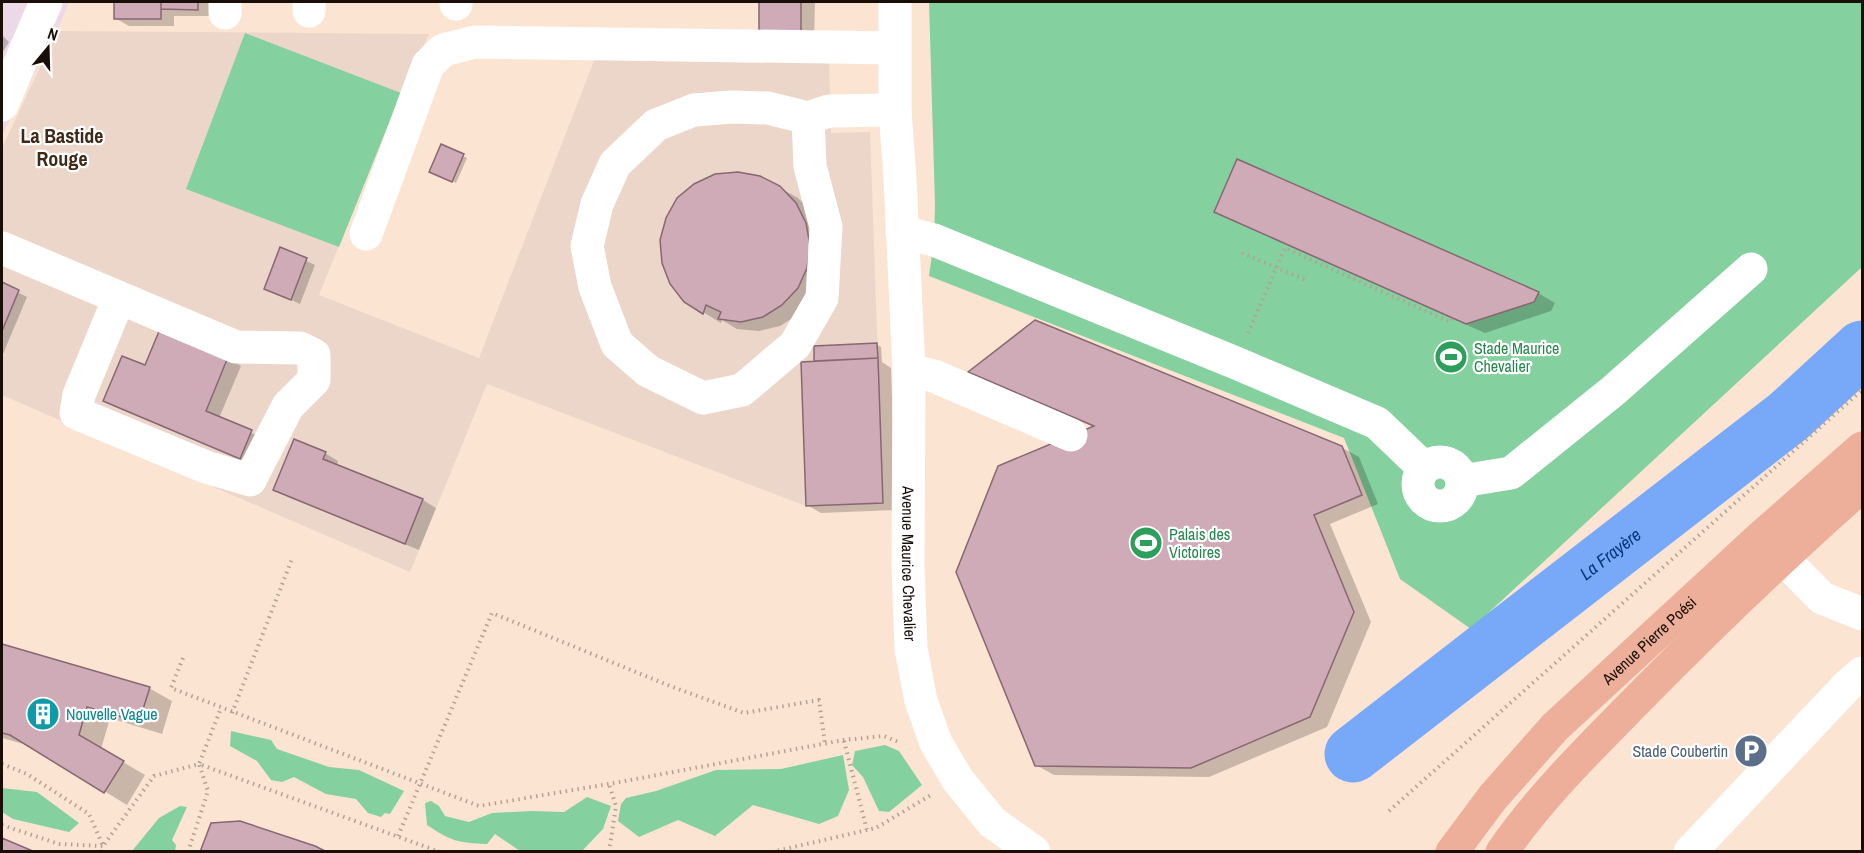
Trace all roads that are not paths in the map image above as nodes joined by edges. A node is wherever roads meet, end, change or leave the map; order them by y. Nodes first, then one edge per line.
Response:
1 (46, 2) edge
2 (895, 2) edge
3 (894, 48) junction
4 (2, 105) edge
5 (895, 110) junction
6 (808, 118) junction
7 (902, 232) junction
8 (366, 234) dead end
9 (2, 248) edge
10 (1751, 269) dead end
11 (118, 298) junction
12 (909, 370) junction
13 (1071, 435) dead end
14 (1863, 448) edge
15 (1863, 486) edge
16 (1772, 547) junction
17 (1858, 606) edge
18 (1863, 674) edge
19 (1034, 852) edge
20 (1452, 852) edge
21 (1502, 852) edge
22 (1690, 852) edge

1 - 4 street
2 - 3 street, Avenue Maurice Chevalier
3 - 5 street, Avenue Maurice Chevalier
3 - 8 street
5 - 6 street
5 - 7 street, Avenue Maurice Chevalier
6 - 6 street
7 - 10 street
7 - 12 street, Avenue Maurice Chevalier
9 - 11 street
11 - 11 street
12 - 13 street
12 - 19 street, Avenue Maurice Chevalier
14 - 16 main road, Avenue Pierre Poési
15 - 16 main road, Avenue Pierre Poési
16 - 17 street
16 - 20 main road, Avenue Pierre Poési
16 - 21 main road, Avenue Pierre Poési
18 - 22 street

